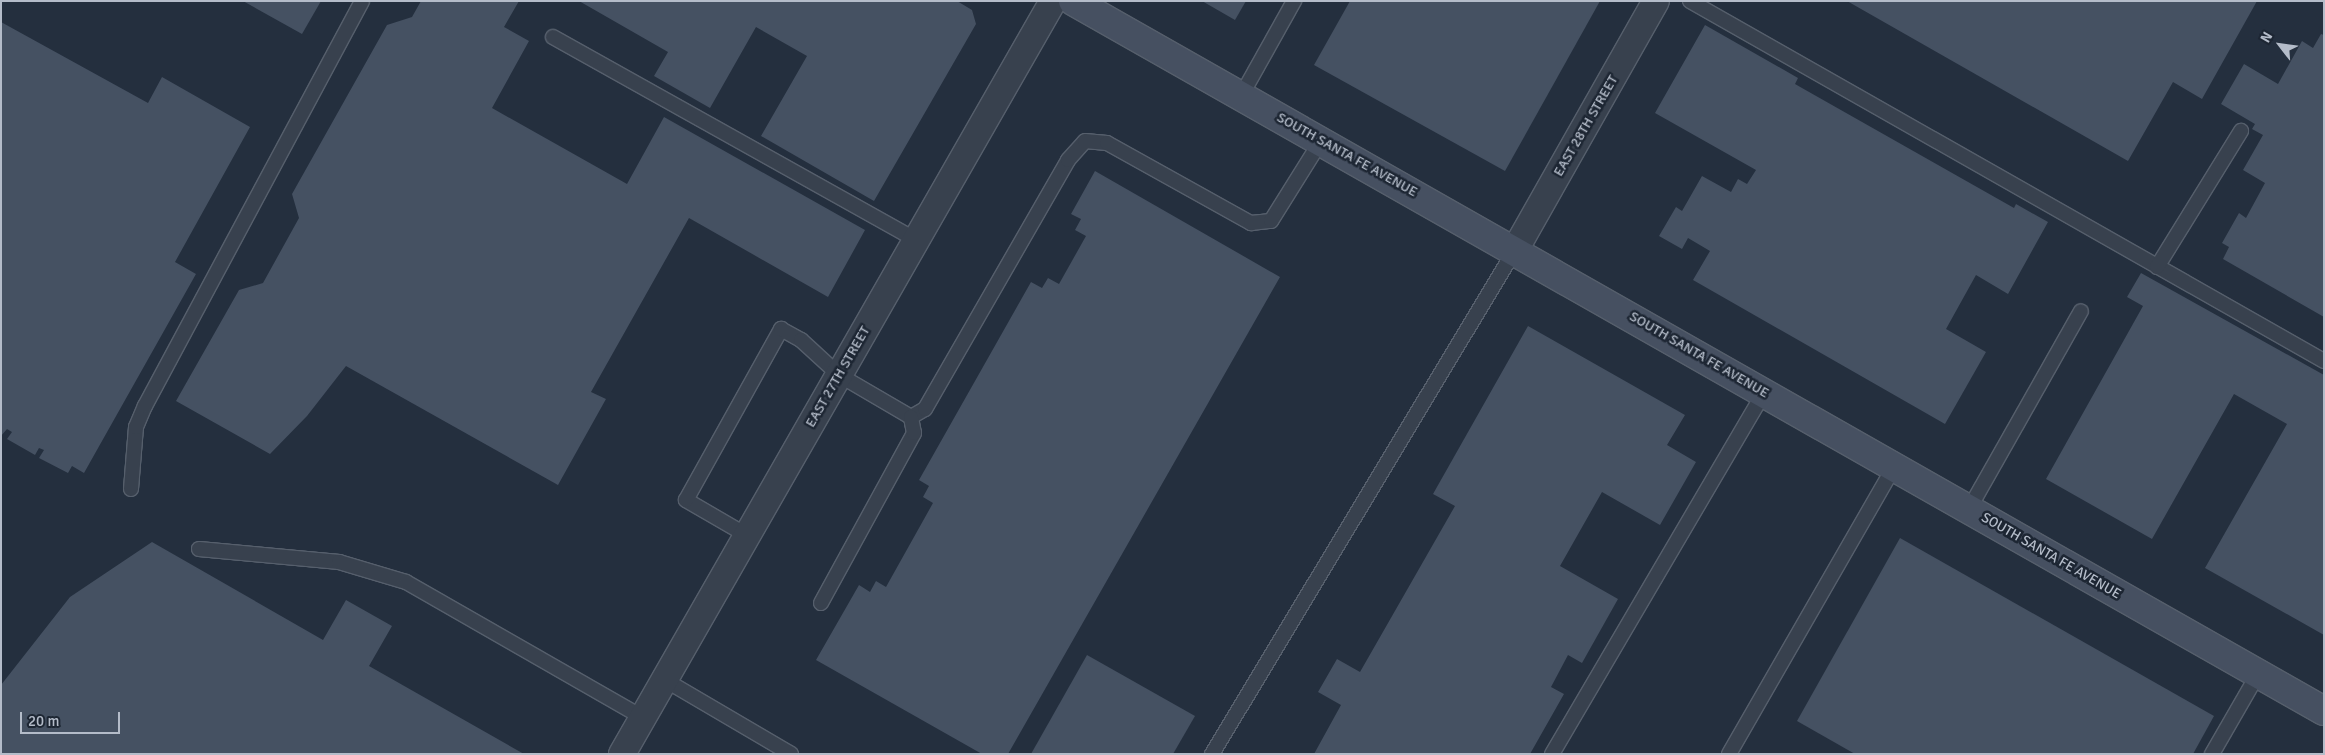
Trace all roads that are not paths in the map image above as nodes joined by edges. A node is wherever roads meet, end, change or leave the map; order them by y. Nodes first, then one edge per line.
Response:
1 (362, 1) edge
2 (1053, 1) edge
3 (1073, 1) edge
4 (1294, 1) edge
5 (1656, 1) edge
6 (1690, 1) edge
7 (553, 37) dead end
8 (1241, 96) junction
9 (2242, 131) dead end
10 (1321, 141) junction
11 (916, 240) junction
12 (1515, 250) junction
13 (2157, 267) junction
14 (2081, 311) dead end
15 (2324, 361) edge
16 (838, 375) junction
17 (1764, 393) junction
18 (911, 417) junction
19 (1894, 467) junction
20 (131, 489) dead end
21 (1969, 509) junction
22 (748, 536) junction
23 (199, 549) dead end
24 (821, 604) dead end
25 (2258, 674) junction
26 (665, 680) junction
27 (2324, 711) edge
28 (643, 718) junction
29 (622, 754) edge
30 (792, 754) edge
31 (1212, 754) edge
32 (1552, 754) edge
33 (1729, 754) edge
34 (2212, 754) edge

1 - 20 lane
2 - 11 street, EAST 27TH STREET
3 - 8 main road, SOUTH SANTA FE AVENUE
4 - 8 lane
5 - 12 street, EAST 28TH STREET
6 - 13 lane
7 - 11 lane
8 - 10 main road, SOUTH SANTA FE AVENUE
9 - 13 lane
10 - 12 main road, SOUTH SANTA FE AVENUE
10 - 18 lane
11 - 16 street, EAST 27TH STREET
12 - 17 main road, SOUTH SANTA FE AVENUE
12 - 31 lane
13 - 15 lane
14 - 21 lane
16 - 18 lane
16 - 22 street, EAST 27TH STREET
16 - 22 lane
17 - 19 main road, SOUTH SANTA FE AVENUE
17 - 32 lane
18 - 24 lane
19 - 21 main road, SOUTH SANTA FE AVENUE
19 - 33 lane
21 - 25 main road, SOUTH SANTA FE AVENUE
22 - 26 street, EAST 27TH STREET
23 - 28 lane
25 - 27 main road, SOUTH SANTA FE AVENUE
25 - 34 lane
26 - 28 street, EAST 27TH STREET
26 - 30 lane
28 - 29 street, EAST 27TH STREET

